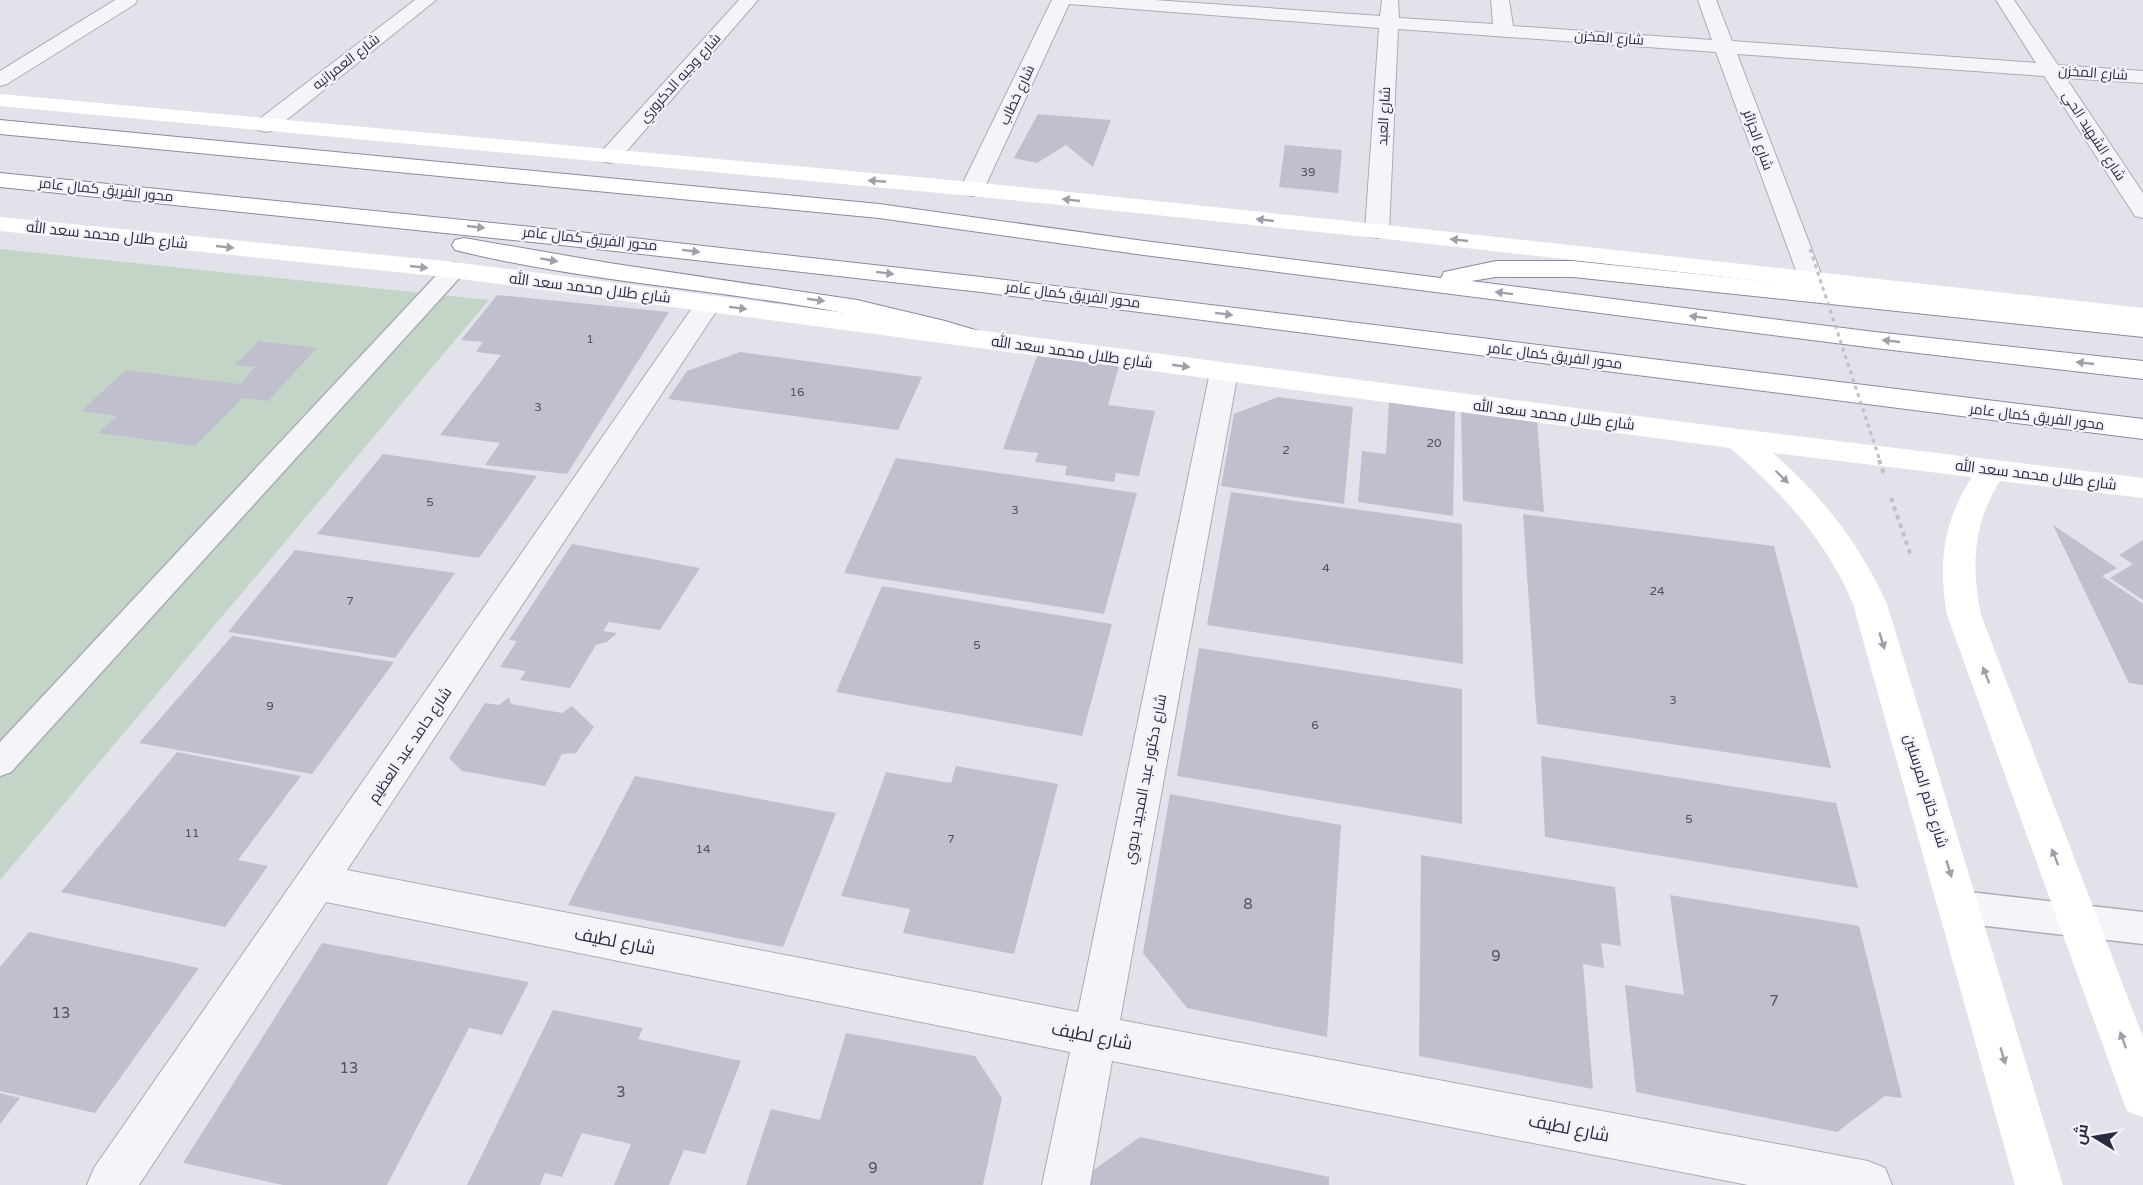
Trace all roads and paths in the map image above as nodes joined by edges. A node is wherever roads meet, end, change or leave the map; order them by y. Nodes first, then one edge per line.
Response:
1 (128, 0) edge
2 (427, 0) edge
3 (749, 0) edge
4 (1061, 0) edge
5 (1074, 0) edge
6 (1390, 0) edge
7 (1500, 0) edge
8 (1707, 0) edge
9 (2005, 0) edge
10 (1389, 22) junction
11 (1504, 31) junction
12 (1723, 46) junction
13 (2051, 70) junction
14 (2143, 77) edge
15 (0, 80) edge
16 (0, 100) edge
17 (266, 125) junction
18 (0, 127) edge
19 (610, 156) junction
20 (0, 180) edge
21 (972, 189) junction
22 (264, 205) junction
23 (2143, 211) edge
24 (0, 224) edge
25 (1377, 231) junction
26 (1810, 249) dead end
27 (454, 270) junction
28 (1810, 279) junction
29 (1430, 284) junction
30 (708, 304) junction
31 (2143, 316) edge
32 (2143, 329) edge
33 (975, 339) junction
34 (2143, 369) edge
35 (1224, 372) junction
36 (2143, 429) edge
37 (1738, 439) junction
38 (1992, 470) junction
39 (2143, 489) edge
40 (1912, 560) dead end
41 (0, 764) edge
42 (317, 882) junction
43 (1960, 908) junction
44 (2079, 921) junction
45 (2143, 928) edge
46 (1095, 1036) junction
47 (2143, 1095) edge
48 (111, 1185) edge
49 (1066, 1185) edge
50 (1868, 1185) edge
51 (2039, 1185) edge

1 - 15 street
2 - 17 street, شارع العمرانيه
3 - 19 street, شارع وجيه الدكروري
4 - 21 street, شارع خطاب
5 - 10 street, شارع المخزن
6 - 10 street, شارع العبد
7 - 11 street
8 - 12 street, شارع الجزائر
9 - 13 street, شارع الشهيد الحي
10 - 11 street, شارع المخزن
10 - 25 street, شارع العبد
11 - 12 street, شارع المخزن
12 - 13 street, شارع المخزن
12 - 28 street, شارع الجزائر
13 - 14 street, شارع المخزن
13 - 23 street, شارع الشهيد الحي
16 - 17 main road
17 - 19 main road
18 - 29 main road
21 -> 19 main road
20 - 22 main road, محور الفريق كمال عامر
25 -> 21 main road
22 -> 33 main road
22 -> 36 main road, محور الفريق كمال عامر
24 -> 27 main road, شارع طلال محمد سعد الله
28 -> 25 main road
26 - 40 path, bridge
27 - 30 main road, شارع طلال محمد سعد الله
27 - 41 lane
28 - 31 main road
29 - 32 main road
34 -> 29 main road
30 -> 33 main road, شارع طلال محمد سعد الله
30 - 42 street, شارع حامد عبد العظيم
33 -> 35 main road, شارع طلال محمد سعد الله
35 - 37 main road, شارع طلال محمد سعد الله
35 - 46 street, شارع دكتور عبد المجيد بدوي
37 - 38 main road, شارع طلال محمد سعد الله
37 -> 43 main road, شارع خاتم المرسلين
38 - 39 main road, شارع طلال محمد سعد الله
44 -> 38 main road
42 - 46 street, شارع لطيف
42 - 48 street, شارع حامد عبد العظيم
43 - 44 lane
43 -> 51 main road, شارع خاتم المرسلين
44 - 45 lane
47 -> 44 main road
46 - 49 street, شارع دكتور عبد المجيد بدوي
46 - 50 street, شارع لطيف

